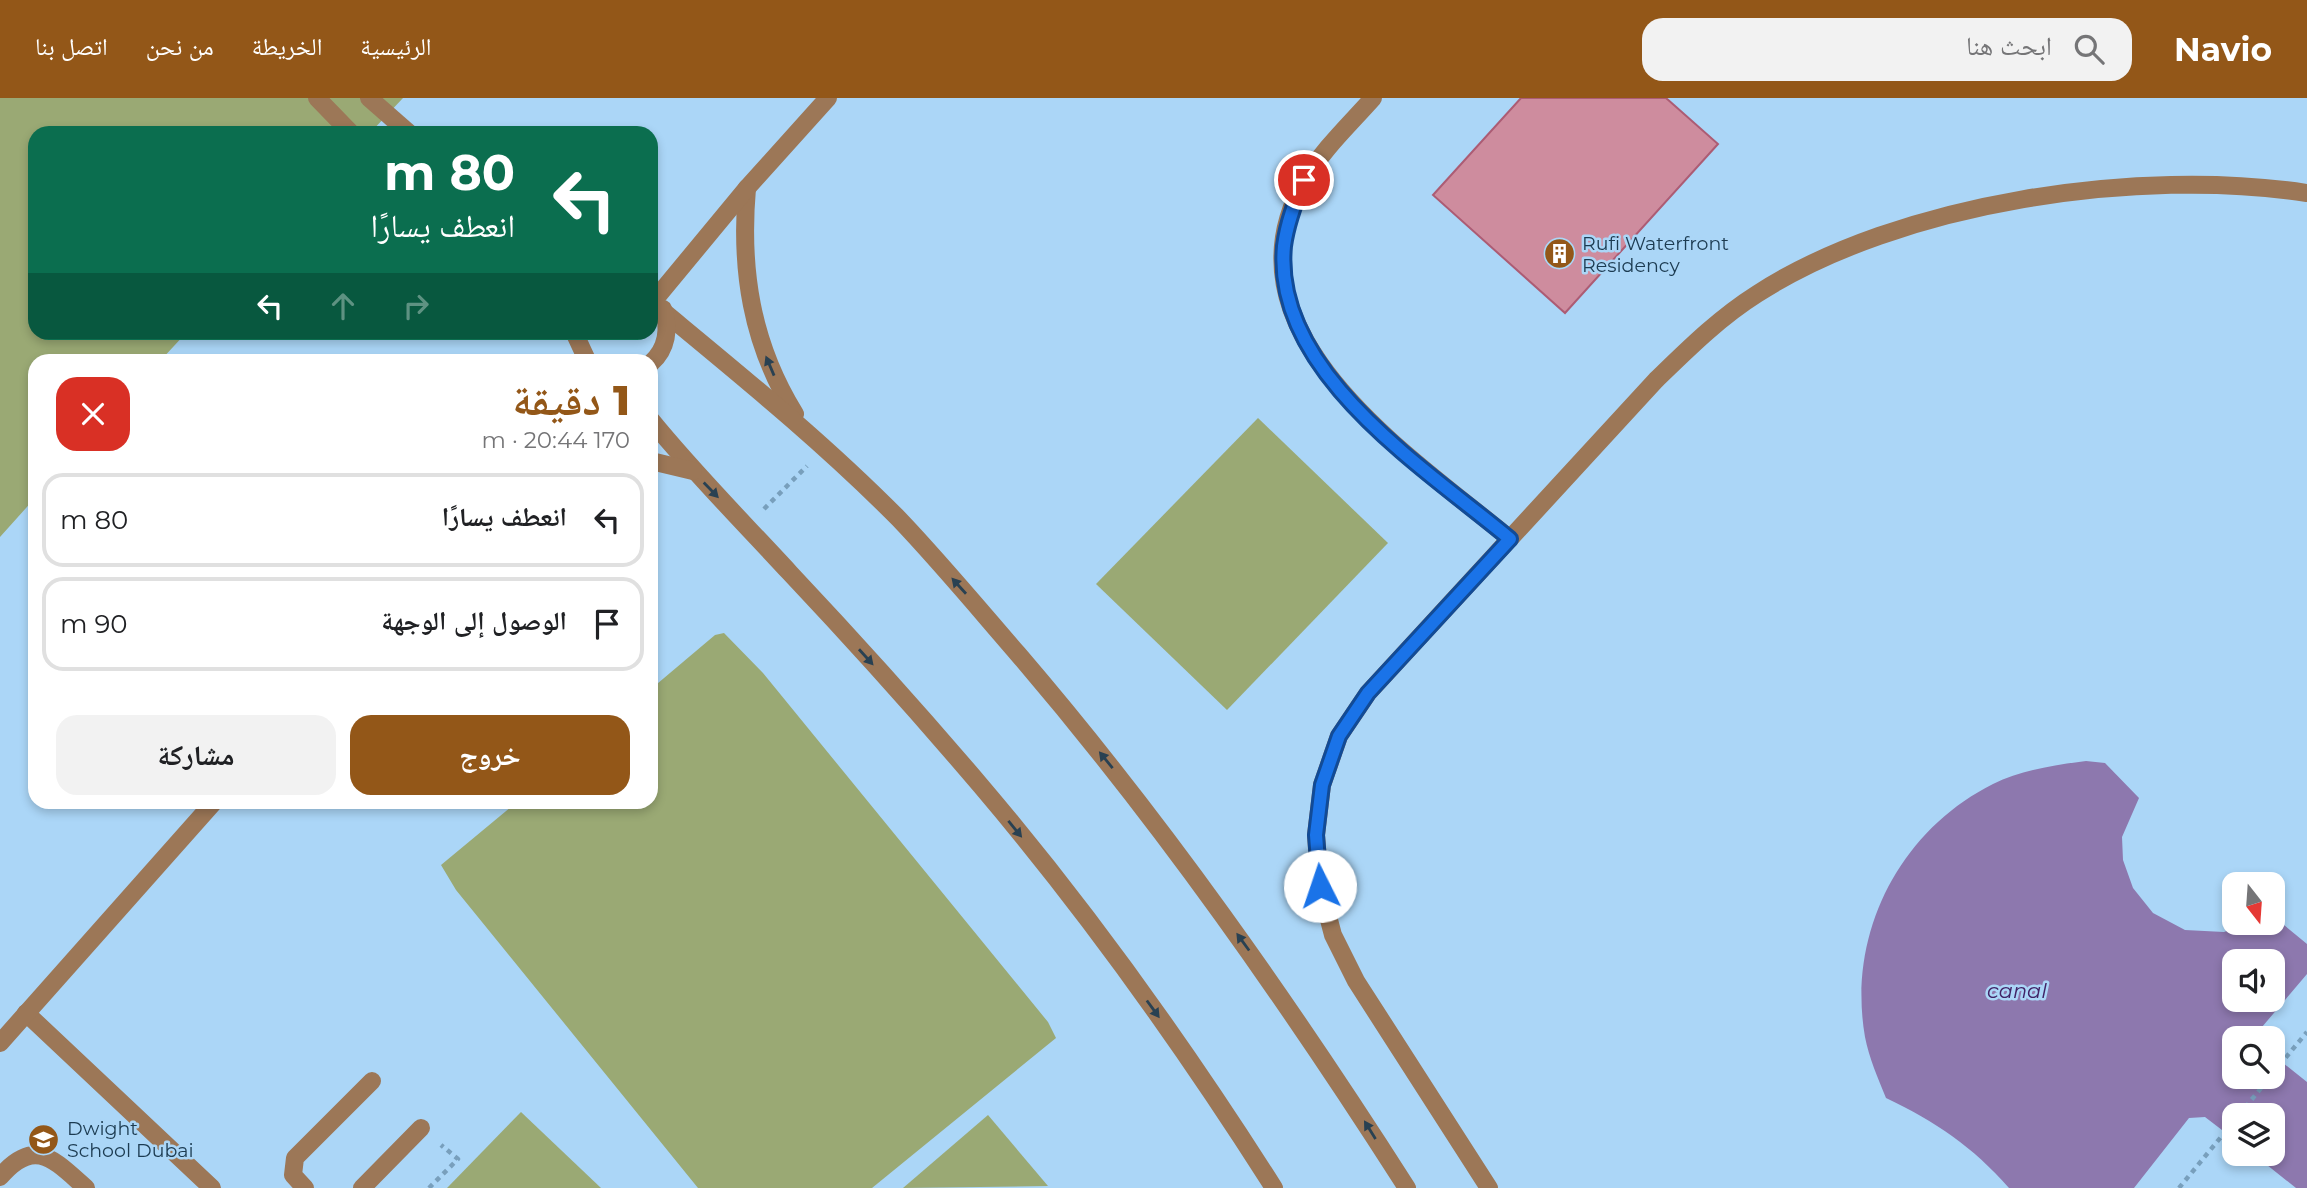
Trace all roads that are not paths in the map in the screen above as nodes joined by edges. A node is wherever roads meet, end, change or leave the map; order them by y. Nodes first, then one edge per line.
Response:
1 (369, 98) edge
2 (828, 98) edge
3 (1373, 98) edge
4 (321, 104) edge
5 (328, 126) edge
6 (344, 126) edge
7 (401, 126) edge
8 (747, 188) junction
9 (2307, 193) edge
10 (658, 300) edge
11 (658, 302) edge
12 (658, 304) edge
13 (657, 354) edge
14 (802, 426) junction
15 (658, 428) edge
16 (658, 463) edge
17 (693, 471) junction
18 (1510, 539) junction
19 (208, 809) edge
20 (26, 1013) junction
21 (0, 1043) edge
22 (372, 1081) dead end
23 (421, 1128) road end
24 (0, 1177) edge
25 (86, 1188) edge
26 (212, 1188) edge
27 (305, 1188) edge
28 (362, 1188) edge
29 (1274, 1188) edge
30 (1407, 1188) edge
31 (1489, 1188) edge

1 - 7 street
2 - 8 street
3 - 18 street
4 - 5 street
4 - 6 street
8 - 10 street
14 -> 8 street
9 - 18 street
11 - 14 street
12 - 13 street
30 -> 14 street
15 - 17 street
16 - 17 street
17 -> 29 street
18 - 31 street
19 - 20 street
20 - 21 street
20 - 26 street
22 - 27 street
23 - 28 street
24 - 25 street

